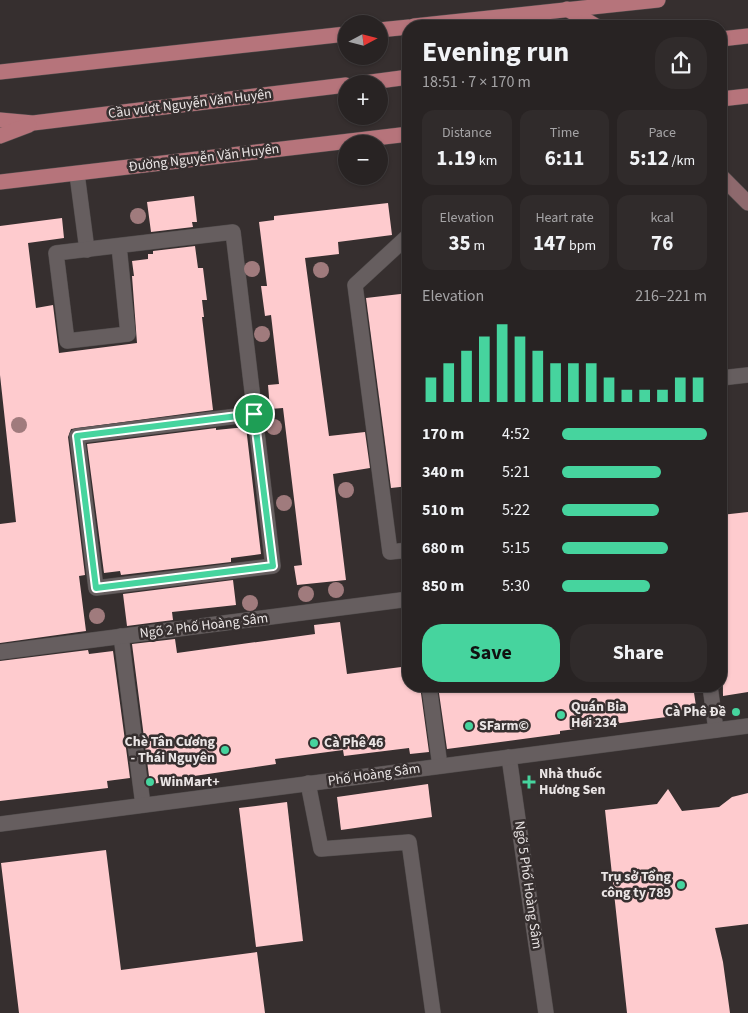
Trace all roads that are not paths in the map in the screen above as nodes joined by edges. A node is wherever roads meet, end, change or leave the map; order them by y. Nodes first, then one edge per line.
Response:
1 (658, 0) edge
2 (567, 9) junction
3 (468, 20) edge
4 (586, 20) edge
5 (402, 28) edge
6 (388, 29) edge
7 (338, 35) edge
8 (748, 36) edge
9 (727, 38) edge
10 (0, 72) edge
11 (402, 78) edge
12 (388, 80) edge
13 (338, 86) edge
14 (748, 96) edge
15 (727, 98) edge
16 (0, 120) edge
17 (34, 123) junction
18 (402, 135) edge
19 (0, 136) edge
20 (78, 174) junction
21 (0, 182) edge
22 (727, 182) edge
23 (748, 203) edge
24 (402, 241) edge
25 (118, 246) junction
26 (87, 250) junction
27 (748, 375) edge
28 (727, 377) edge
29 (254, 414) junction
30 (402, 551) edge
31 (402, 600) edge
32 (121, 636) junction
33 (0, 652) edge
34 (431, 692) edge
35 (711, 692) edge
36 (748, 726) edge
37 (716, 730) junction
38 (509, 757) junction
39 (440, 766) junction
40 (308, 783) junction
41 (142, 805) junction
42 (0, 824) edge
43 (433, 1013) edge
44 (546, 1013) edge

1 - 2 main road
2 - 3 main road
2 - 4 main road
5 - 6 main road
7 - 10 main road
8 - 9 main road
11 - 12 main road
13 - 17 main road, Cầu vượt Nguyễn Văn Huyên
14 - 15 main road
16 - 17 main road, Cầu vượt Nguyễn Văn Huyên
17 - 19 main road, Cầu vượt Nguyễn Văn Huyên
18 - 20 main road, Đường Nguyễn Văn Huyên
20 - 21 main road, Đường Nguyễn Văn Huyên
20 - 26 street
22 - 23 main road
24 - 30 street
25 - 26 street
25 - 26 street
25 - 29 street
27 - 28 street
29 - 29 street
31 - 32 street, Ngõ 2 Phố Hoàng Sâm
32 - 33 street, Ngõ 2 Phố Hoàng Sâm
32 - 41 street
34 - 39 street
35 - 37 street
36 - 37 street, Phố Hoàng Sâm
37 - 38 street, Phố Hoàng Sâm
38 - 39 street, Phố Hoàng Sâm
38 - 44 street, Ngõ 5 Phố Hoàng Sâm
39 - 40 street, Phố Hoàng Sâm
40 - 41 street, Phố Hoàng Sâm
40 - 43 street
41 - 42 street, Phố Hoàng Sâm

